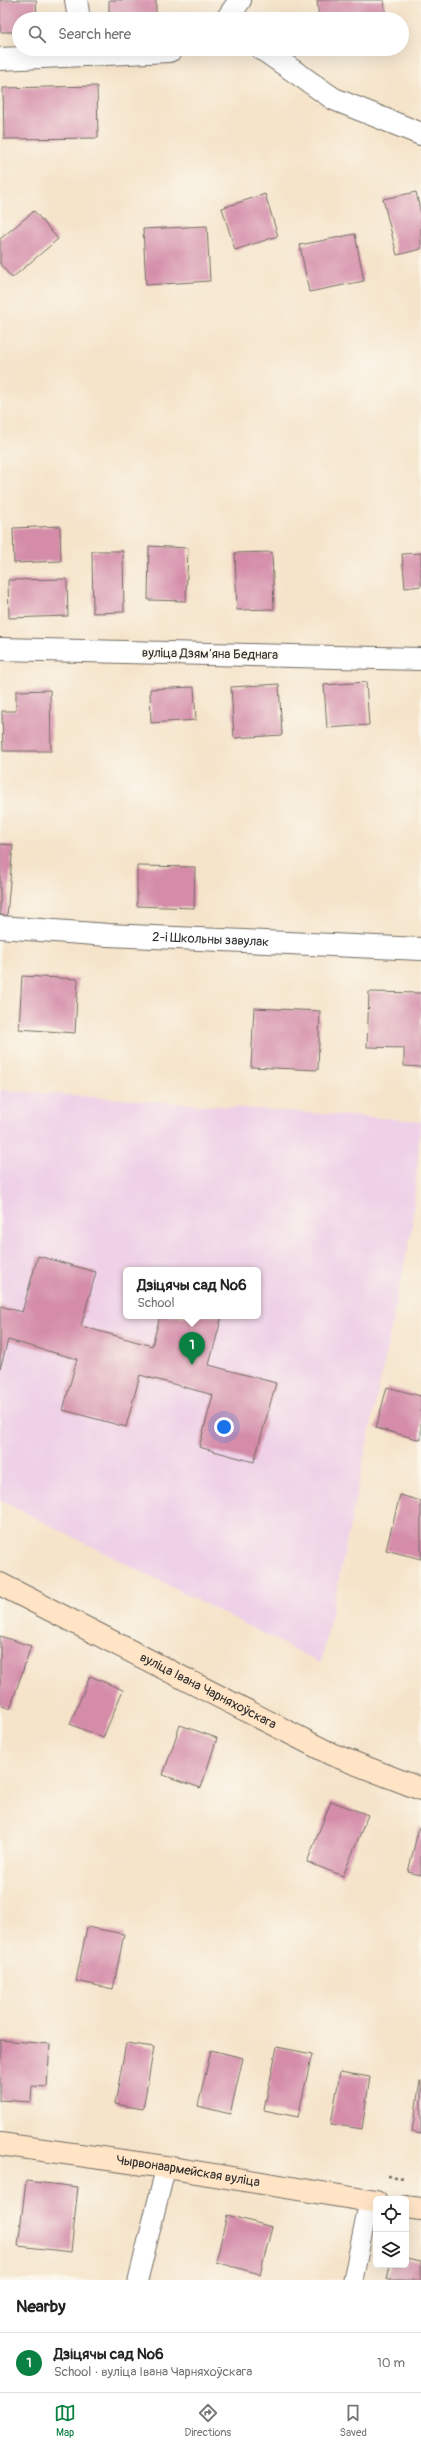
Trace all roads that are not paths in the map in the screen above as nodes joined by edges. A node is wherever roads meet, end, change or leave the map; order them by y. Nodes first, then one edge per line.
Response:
1 (76, 0) edge
2 (240, 0) edge
3 (77, 12) edge
4 (232, 12) edge
5 (36, 56) edge
6 (272, 56) edge
7 (0, 59) edge
8 (421, 134) edge
9 (0, 649) edge
10 (421, 659) edge
11 (0, 927) edge
12 (421, 949) edge
13 (0, 1584) edge
14 (421, 1789) edge
15 (0, 2144) edge
16 (166, 2167) junction
17 (372, 2202) edge
18 (409, 2207) edge
19 (421, 2209) edge
20 (138, 2280) edge
21 (353, 2280) edge

1 - 3 street
2 - 4 street
5 - 7 street
6 - 8 street
9 - 10 street, вуліца Дзямʼяна Беднага
11 - 12 street, 2-і Школьны завулак
13 - 14 street, вуліца Івана Чарняхоўскага
15 - 16 street, Чырвонаармейская вуліца
16 - 17 street, Чырвонаармейская вуліца
16 - 20 lane
17 - 21 lane
18 - 19 street

